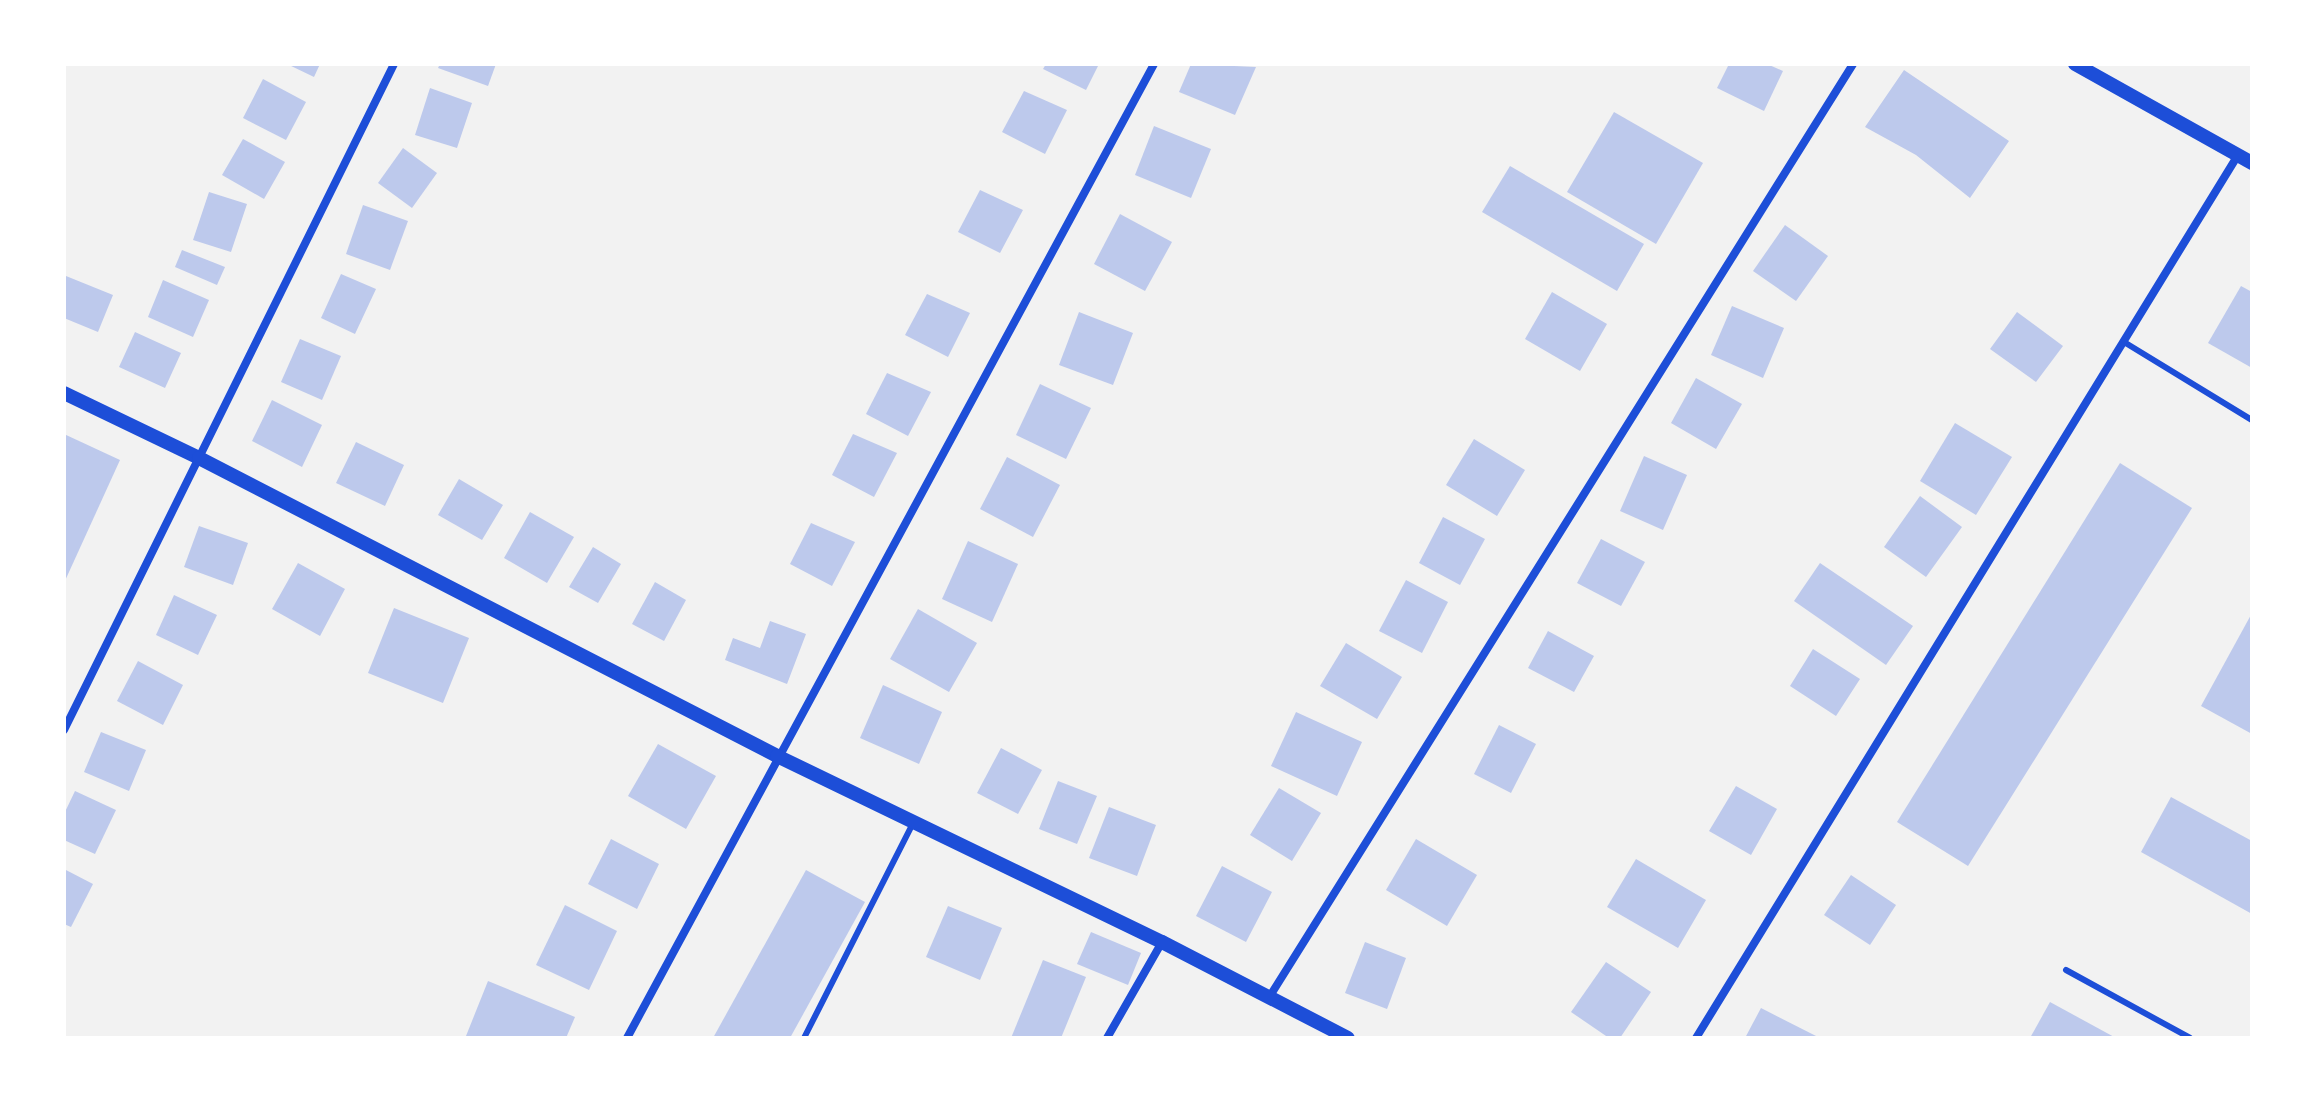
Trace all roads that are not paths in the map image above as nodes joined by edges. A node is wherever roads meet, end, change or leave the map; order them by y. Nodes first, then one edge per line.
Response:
1 (394, 64) edge
2 (1154, 64) edge
3 (1853, 64) edge
4 (2075, 64) edge
5 (2238, 155) junction
6 (2252, 163) edge
7 (2124, 342) junction
8 (64, 393) edge
9 (2252, 420) edge
10 (199, 458) junction
11 (64, 730) edge
12 (777, 756) junction
13 (913, 823) junction
14 (1162, 942) junction
15 (2066, 970) dead end
16 (1270, 996) junction
17 (627, 1038) edge
18 (804, 1038) edge
19 (1107, 1038) edge
20 (1348, 1038) edge
21 (1696, 1038) edge
22 (2190, 1038) edge

1 - 10 street
2 - 12 street
3 - 16 street
4 - 5 street
5 - 6 street
5 - 7 street
7 - 9 lane
7 - 21 street
8 - 10 street
10 - 11 street
10 - 12 street
12 - 13 street
12 - 17 street
13 - 14 street
13 - 18 lane
14 - 16 street
14 - 19 street
15 - 22 lane
16 - 20 street

